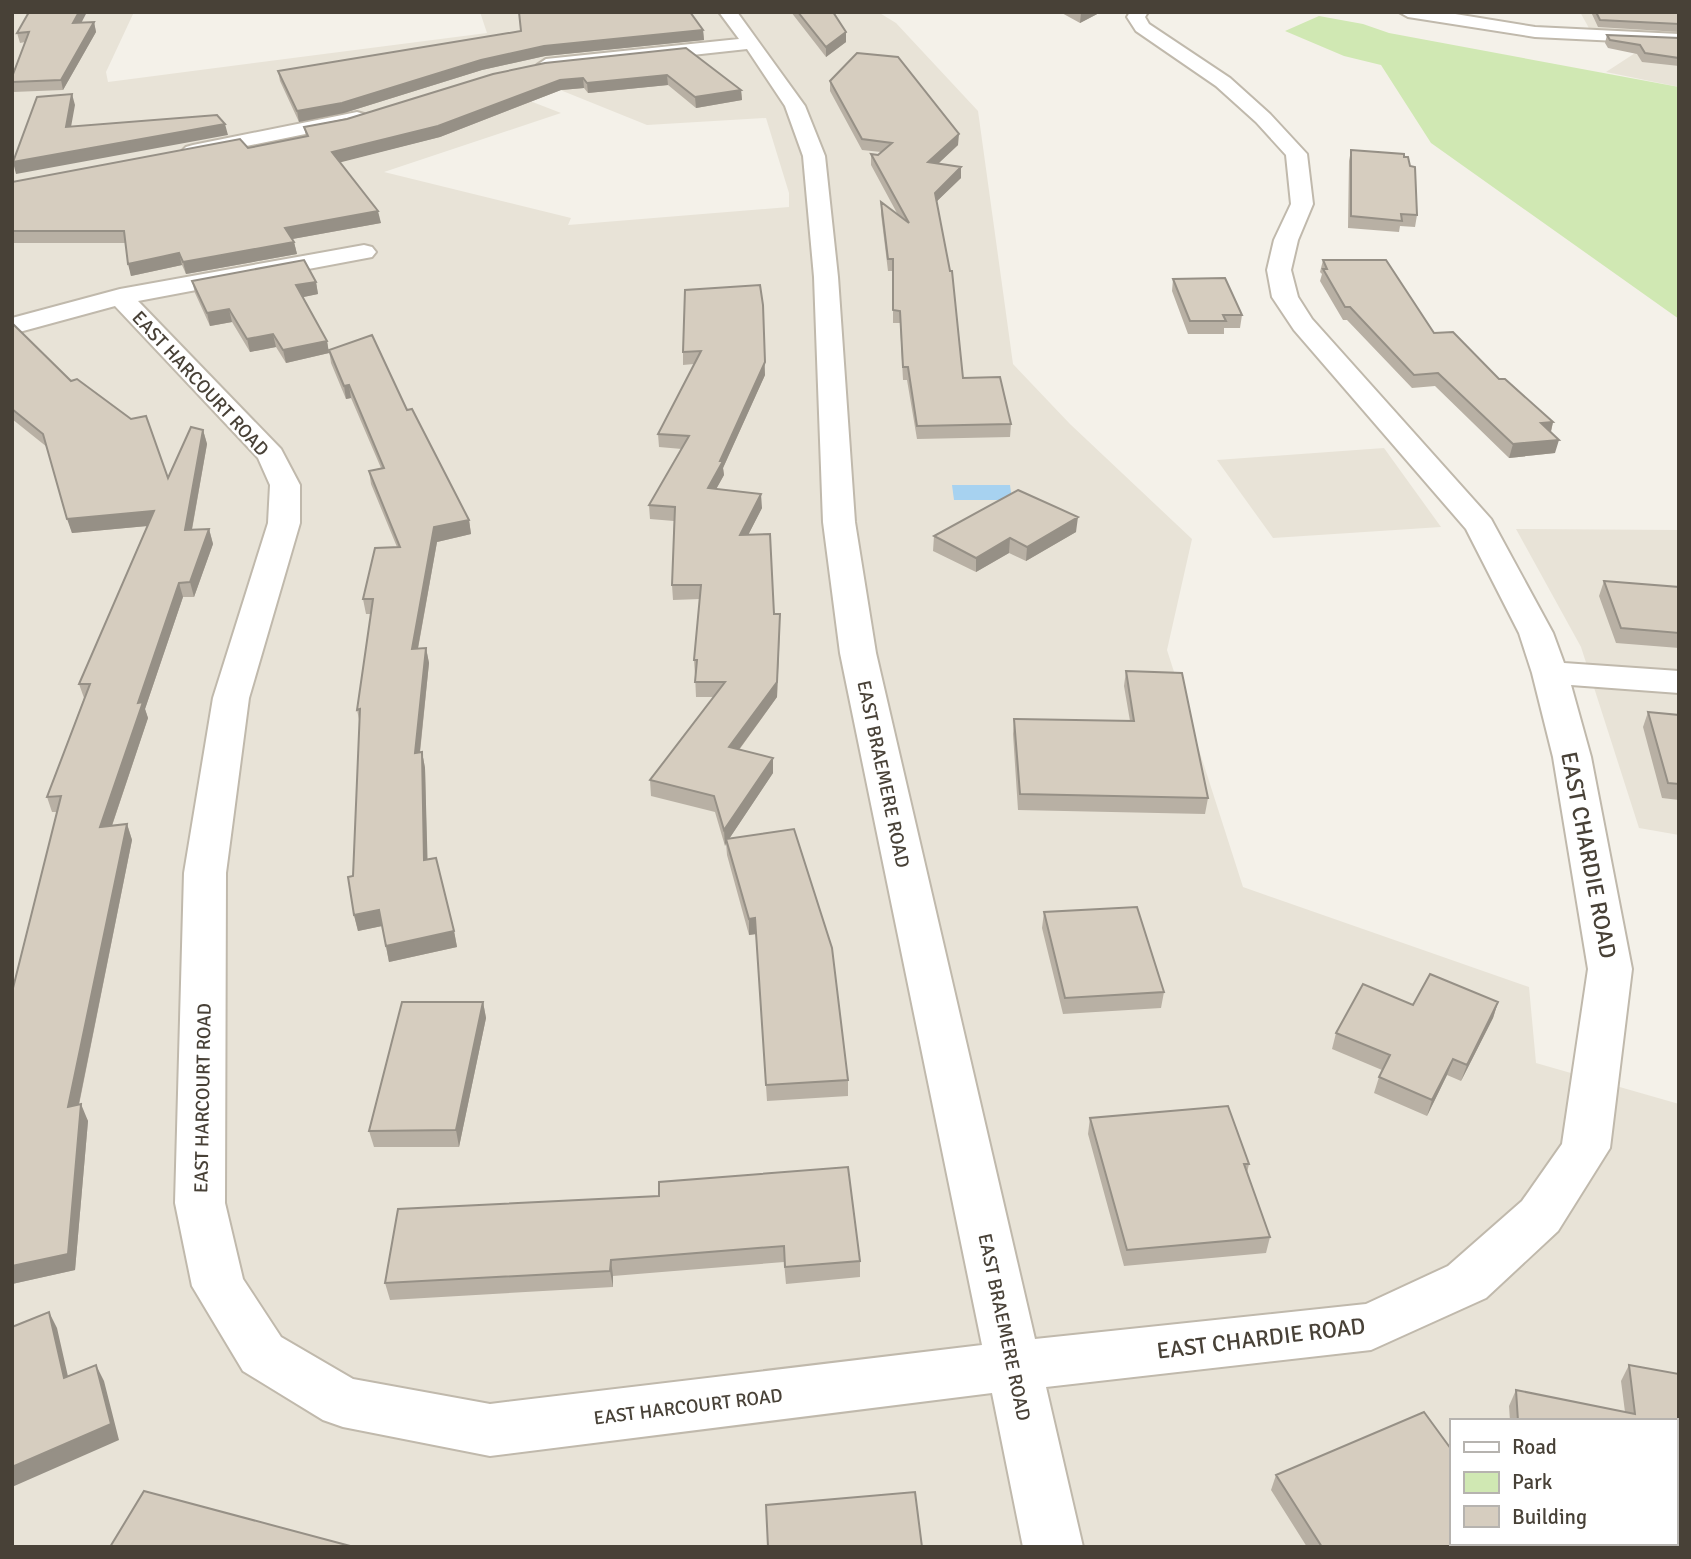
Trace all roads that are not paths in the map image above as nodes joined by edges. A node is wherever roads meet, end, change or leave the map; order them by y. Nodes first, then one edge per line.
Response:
1 (727, 12) edge
2 (1139, 12) edge
3 (1408, 12) edge
4 (1679, 39) edge
5 (752, 43) junction
6 (527, 69) edge
7 (372, 113) edge
8 (172, 155) edge
9 (364, 252) dead end
10 (120, 297) junction
11 (12, 326) edge
12 (1550, 673) junction
13 (1679, 682) edge
14 (1014, 1366) junction
15 (1053, 1547) edge

1 - 5 street, EAST BRAEMERE ROAD
2 - 12 street, EAST CHARDIE ROAD
3 - 4 street
5 - 6 street
5 - 14 street, EAST BRAEMERE ROAD
7 - 8 street
9 - 10 street
10 - 11 street
10 - 14 street, EAST HARCOURT ROAD
12 - 13 street
12 - 14 street, EAST CHARDIE ROAD
14 - 15 street, EAST BRAEMERE ROAD

